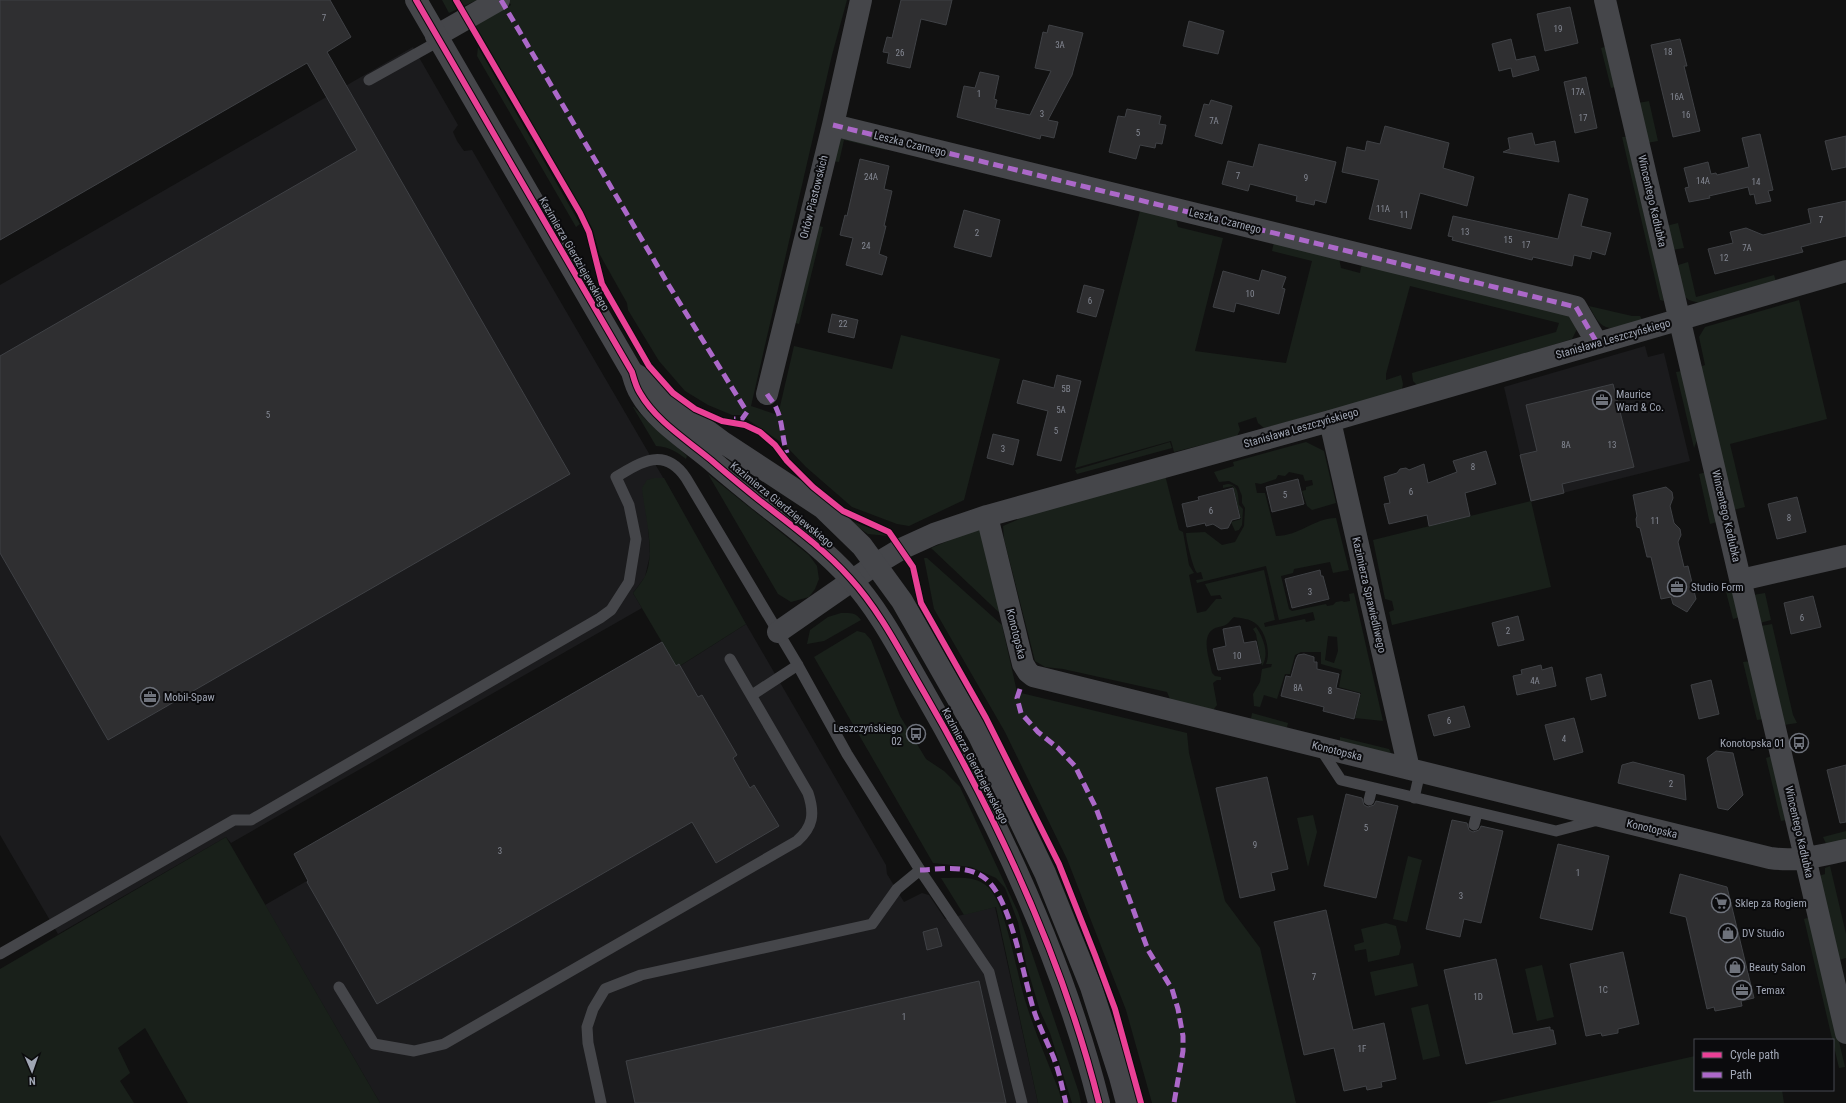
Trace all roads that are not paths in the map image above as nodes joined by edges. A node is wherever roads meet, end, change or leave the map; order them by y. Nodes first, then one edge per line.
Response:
1 (416, 0) edge
2 (499, 0) edge
3 (861, 0) edge
4 (1605, 0) edge
5 (437, 38) junction
6 (369, 80) dead end
7 (833, 124) junction
8 (1846, 271) edge
9 (1679, 320) junction
10 (1597, 343) junction
11 (632, 372) junction
12 (767, 394) dead end
13 (1330, 421) junction
14 (987, 516) junction
15 (1846, 556) edge
16 (876, 564) junction
17 (1741, 580) junction
18 (852, 581) junction
19 (778, 632) junction
20 (730, 659) dead end
21 (798, 665) junction
22 (752, 695) junction
23 (1319, 746) junction
24 (1415, 770) junction
25 (1372, 788) junction
26 (1414, 798) junction
27 (1369, 800) dead end
28 (1477, 813) junction
29 (1605, 818) junction
30 (1474, 825) dead end
31 (1846, 850) edge
32 (1806, 859) junction
33 (920, 870) junction
34 (0, 954) edge
35 (339, 987) dead end
36 (1846, 1033) edge
37 (601, 1103) edge
38 (1022, 1103) edge
39 (1099, 1103) edge
40 (1127, 1103) edge

1 - 5 street, Kazimierza Gierdziejewskiego
2 - 5 street
3 - 7 street, Orłów Piastowskich
4 - 9 street, Wincentego Kadłubka
5 - 6 lane
5 - 11 street, Kazimierza Gierdziejewskiego
7 - 10 street, Leszka Czarnego
7 - 12 street, Orłów Piastowskich
8 - 9 street, Stanisława Leszczyńskiego
9 - 10 street, Stanisława Leszczyńskiego
9 - 17 street, Wincentego Kadłubka
10 - 13 street, Stanisława Leszczyńskiego
11 - 16 street, Kazimierza Gierdziejewskiego
11 - 18 street, Kazimierza Gierdziejewskiego
13 - 14 street, Stanisława Leszczyńskiego
13 - 24 street, Kazimierza Sprawiedliwego
14 - 16 street, Stanisława Leszczyńskiego
14 - 23 street, Konotopska
15 - 17 street
16 - 18 street, Stanisława Leszczyńskiego
16 - 40 street, Kazimierza Gierdziejewskiego
17 - 32 street, Wincentego Kadłubka
18 - 19 street, Stanisława Leszczyńskiego
18 - 39 street, Kazimierza Gierdziejewskiego
19 - 21 lane
19 - 34 lane
20 - 22 lane
21 - 22 lane
21 - 33 lane
22 - 35 lane
23 - 24 street, Konotopska
23 - 25 lane
24 - 26 lane
24 - 29 street, Konotopska
25 - 26 lane
25 - 27 lane
26 - 28 lane
28 - 29 lane
28 - 30 lane
29 - 32 street, Konotopska
31 - 32 street, Konotopska
32 - 36 street, Wincentego Kadłubka
33 - 37 lane
33 - 38 lane

